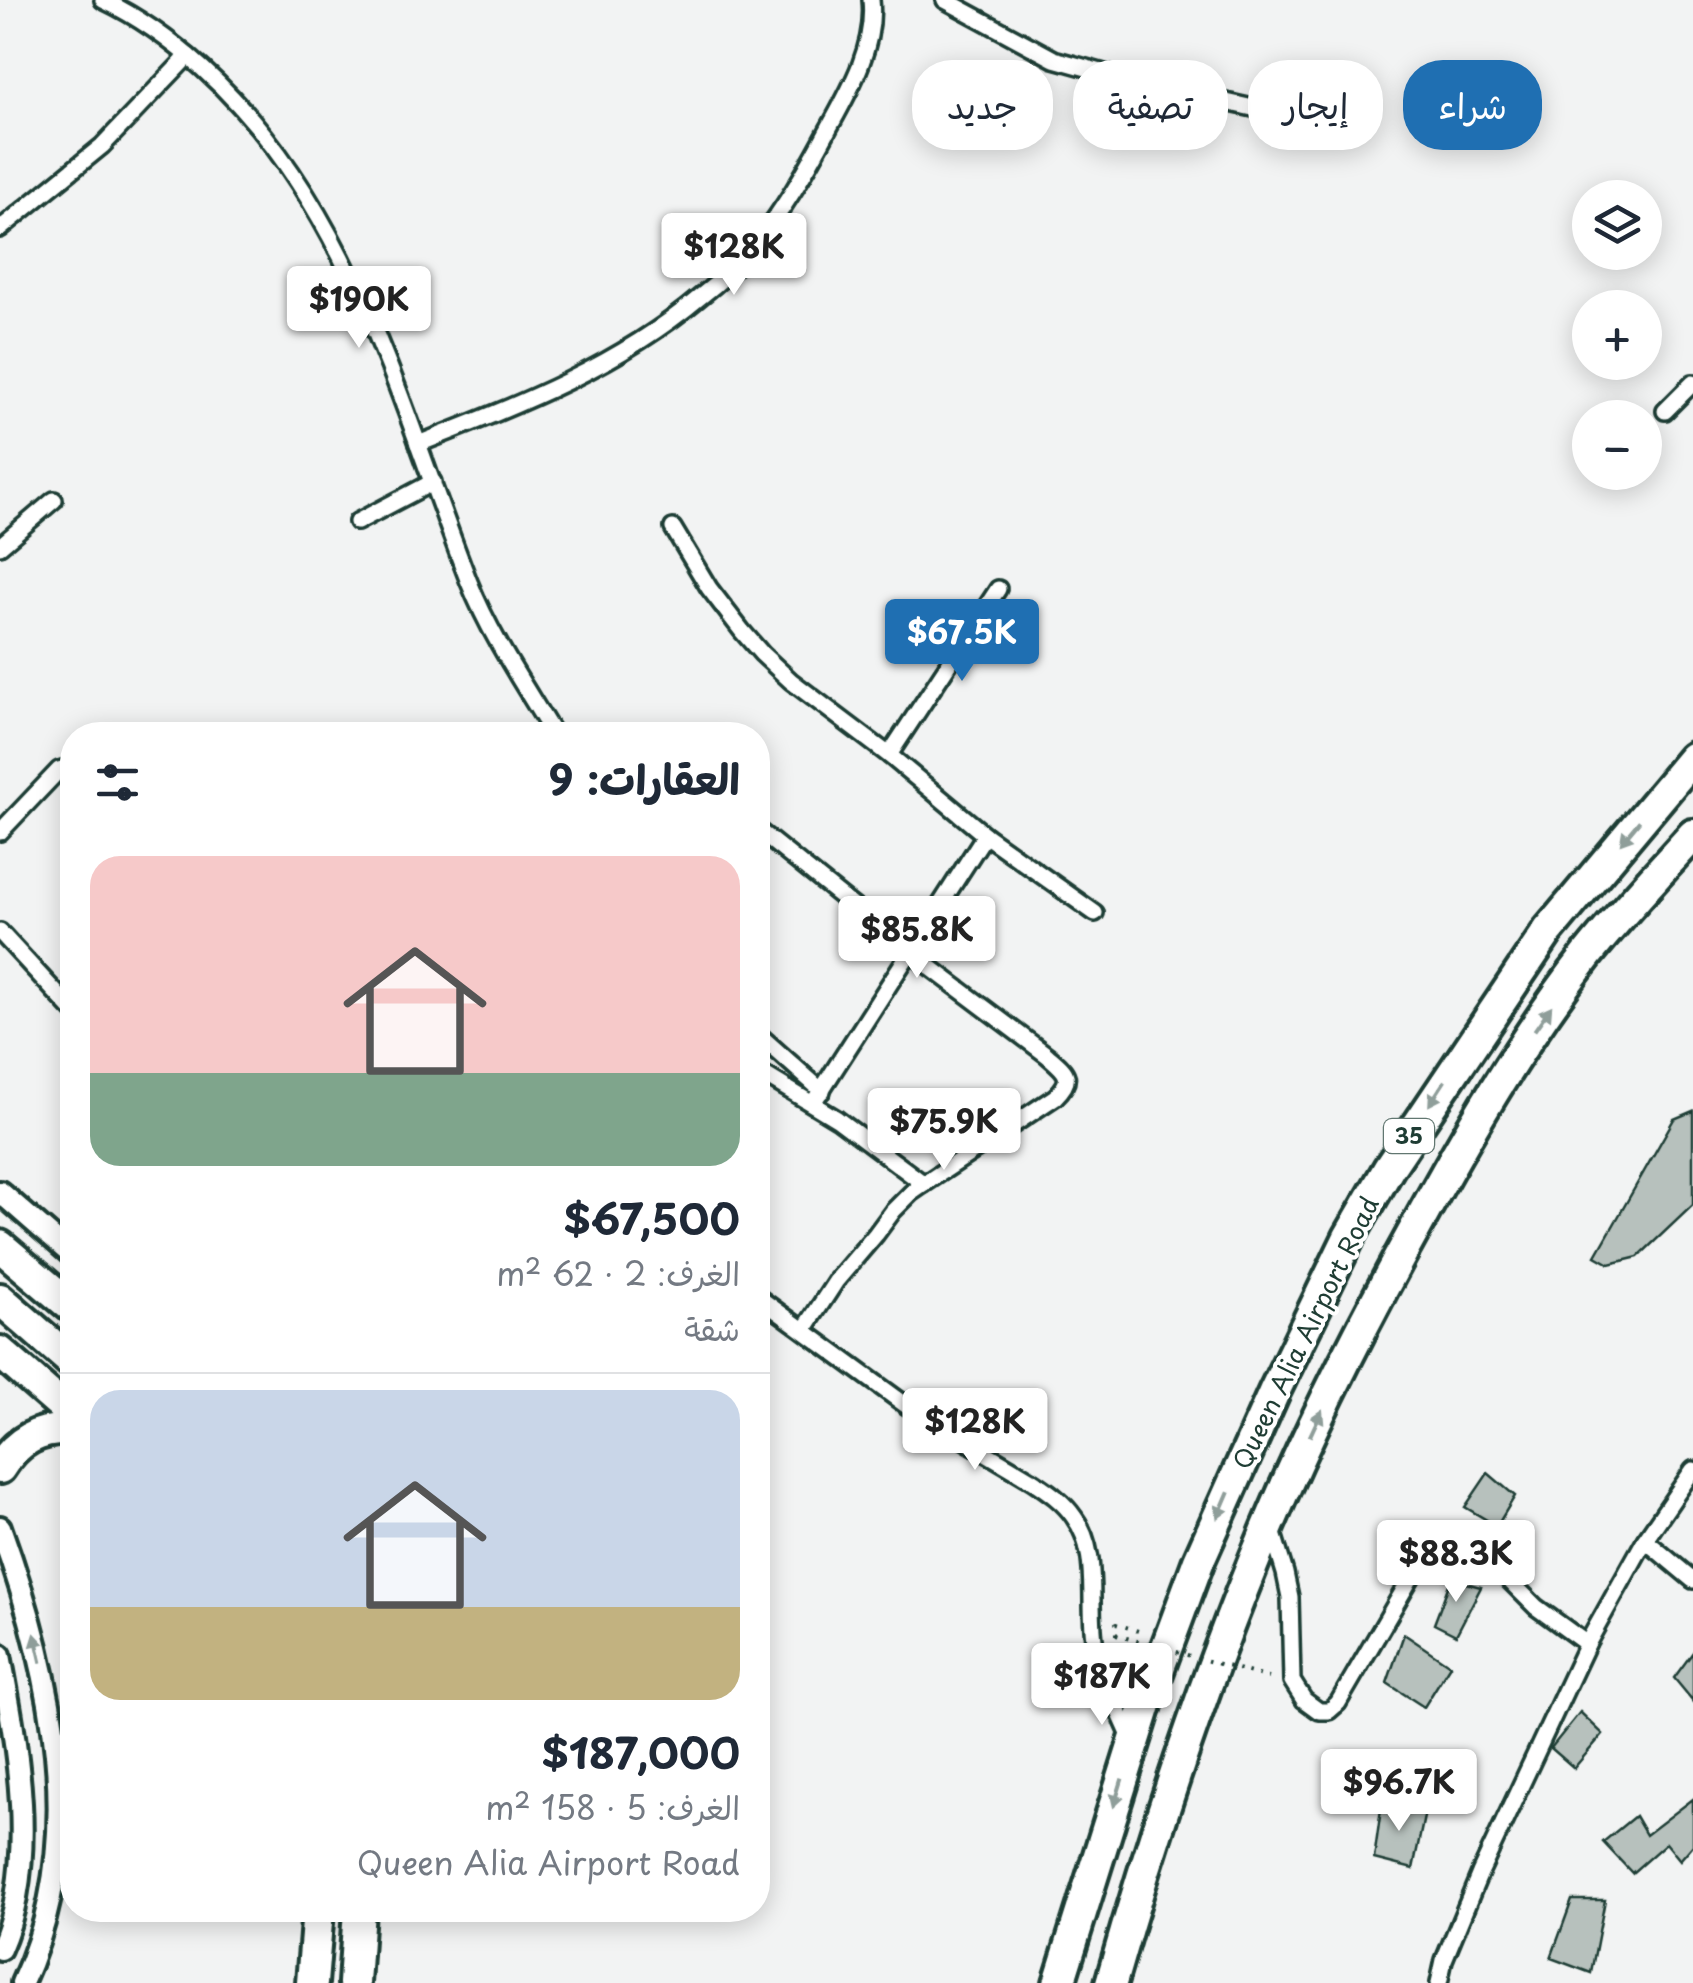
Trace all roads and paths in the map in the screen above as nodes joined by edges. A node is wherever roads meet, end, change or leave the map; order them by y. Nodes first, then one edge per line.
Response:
1 (104, 0) edge
2 (870, 0) edge
3 (945, 0) edge
4 (188, 56) junction
5 (1248, 107) edge
6 (0, 229) edge
7 (1693, 383) edge
8 (1665, 411) dead end
9 (418, 444) junction
10 (433, 482) junction
11 (54, 500) dead end
12 (357, 522) dead end
13 (673, 528) dead end
14 (0, 546) edge
15 (998, 588) dead end
16 (546, 722) edge
17 (889, 755) junction
18 (1693, 758) edge
19 (60, 770) edge
20 (0, 832) edge
21 (985, 836) junction
22 (1693, 836) edge
23 (770, 840) edge
24 (1095, 912) dead end
25 (0, 932) edge
26 (910, 952) junction
27 (60, 997) edge
28 (770, 1047) edge
29 (770, 1076) edge
30 (818, 1097) junction
31 (924, 1184) junction
32 (0, 1192) edge
33 (60, 1244) edge
34 (0, 1246) edge
35 (60, 1296) edge
36 (0, 1298) edge
37 (770, 1306) edge
38 (804, 1330) junction
39 (60, 1351) edge
40 (0, 1352) edge
41 (60, 1404) edge
42 (60, 1430) edge
43 (0, 1468) edge
44 (1693, 1470) edge
45 (1270, 1523) junction
46 (0, 1527) edge
47 (1646, 1540) junction
48 (1248, 1576) junction
49 (1693, 1580) edge
50 (1288, 1584) junction
51 (1587, 1644) junction
52 (1140, 1647) dead end
53 (0, 1655) edge
54 (1269, 1678) dead end
55 (1133, 1688) junction
56 (1134, 1743) junction
57 (317, 1922) edge
58 (357, 1922) edge
59 (0, 1949) edge
60 (22, 1983) edge
61 (312, 1983) edge
62 (354, 1983) edge
63 (1059, 1983) edge
64 (1111, 1983) edge
65 (1439, 1983) edge

1 - 4 street
2 - 9 street
3 - 5 street
4 - 6 street
4 - 9 street
7 - 8 street
9 - 10 street
10 - 12 street
10 - 16 street
11 - 14 street
13 - 17 street
15 - 17 street
17 - 21 street
18 -> 55 highway, Queen Alia Airport Road / 35
19 - 20 street
21 - 24 street
21 - 26 street
45 -> 22 highway, Queen Alia Airport Road / 35
23 - 26 street
25 - 27 street
26 - 30 street
26 - 31 street
28 - 30 street
29 - 30 street
30 - 31 street
31 - 38 street
32 - 33 street
34 - 35 highway
36 - 39 highway
37 - 38 street
38 - 55 street
40 - 41 highway
42 - 43 highway
44 - 47 street
45 - 48 highway, Queen Alia Airport Road / 35
45 - 50 street
60 -> 46 street
47 - 49 street
47 - 51 street
48 - 50 street
48 - 64 highway, Queen Alia Airport Road / 35
50 - 51 street
51 - 65 street
52 - 54 path, bridge
53 - 59 street
55 - 56 highway, Queen Alia Airport Road / 35
55 - 56 street
56 -> 63 highway, Queen Alia Airport Road / 35
57 - 61 highway
58 - 62 highway

